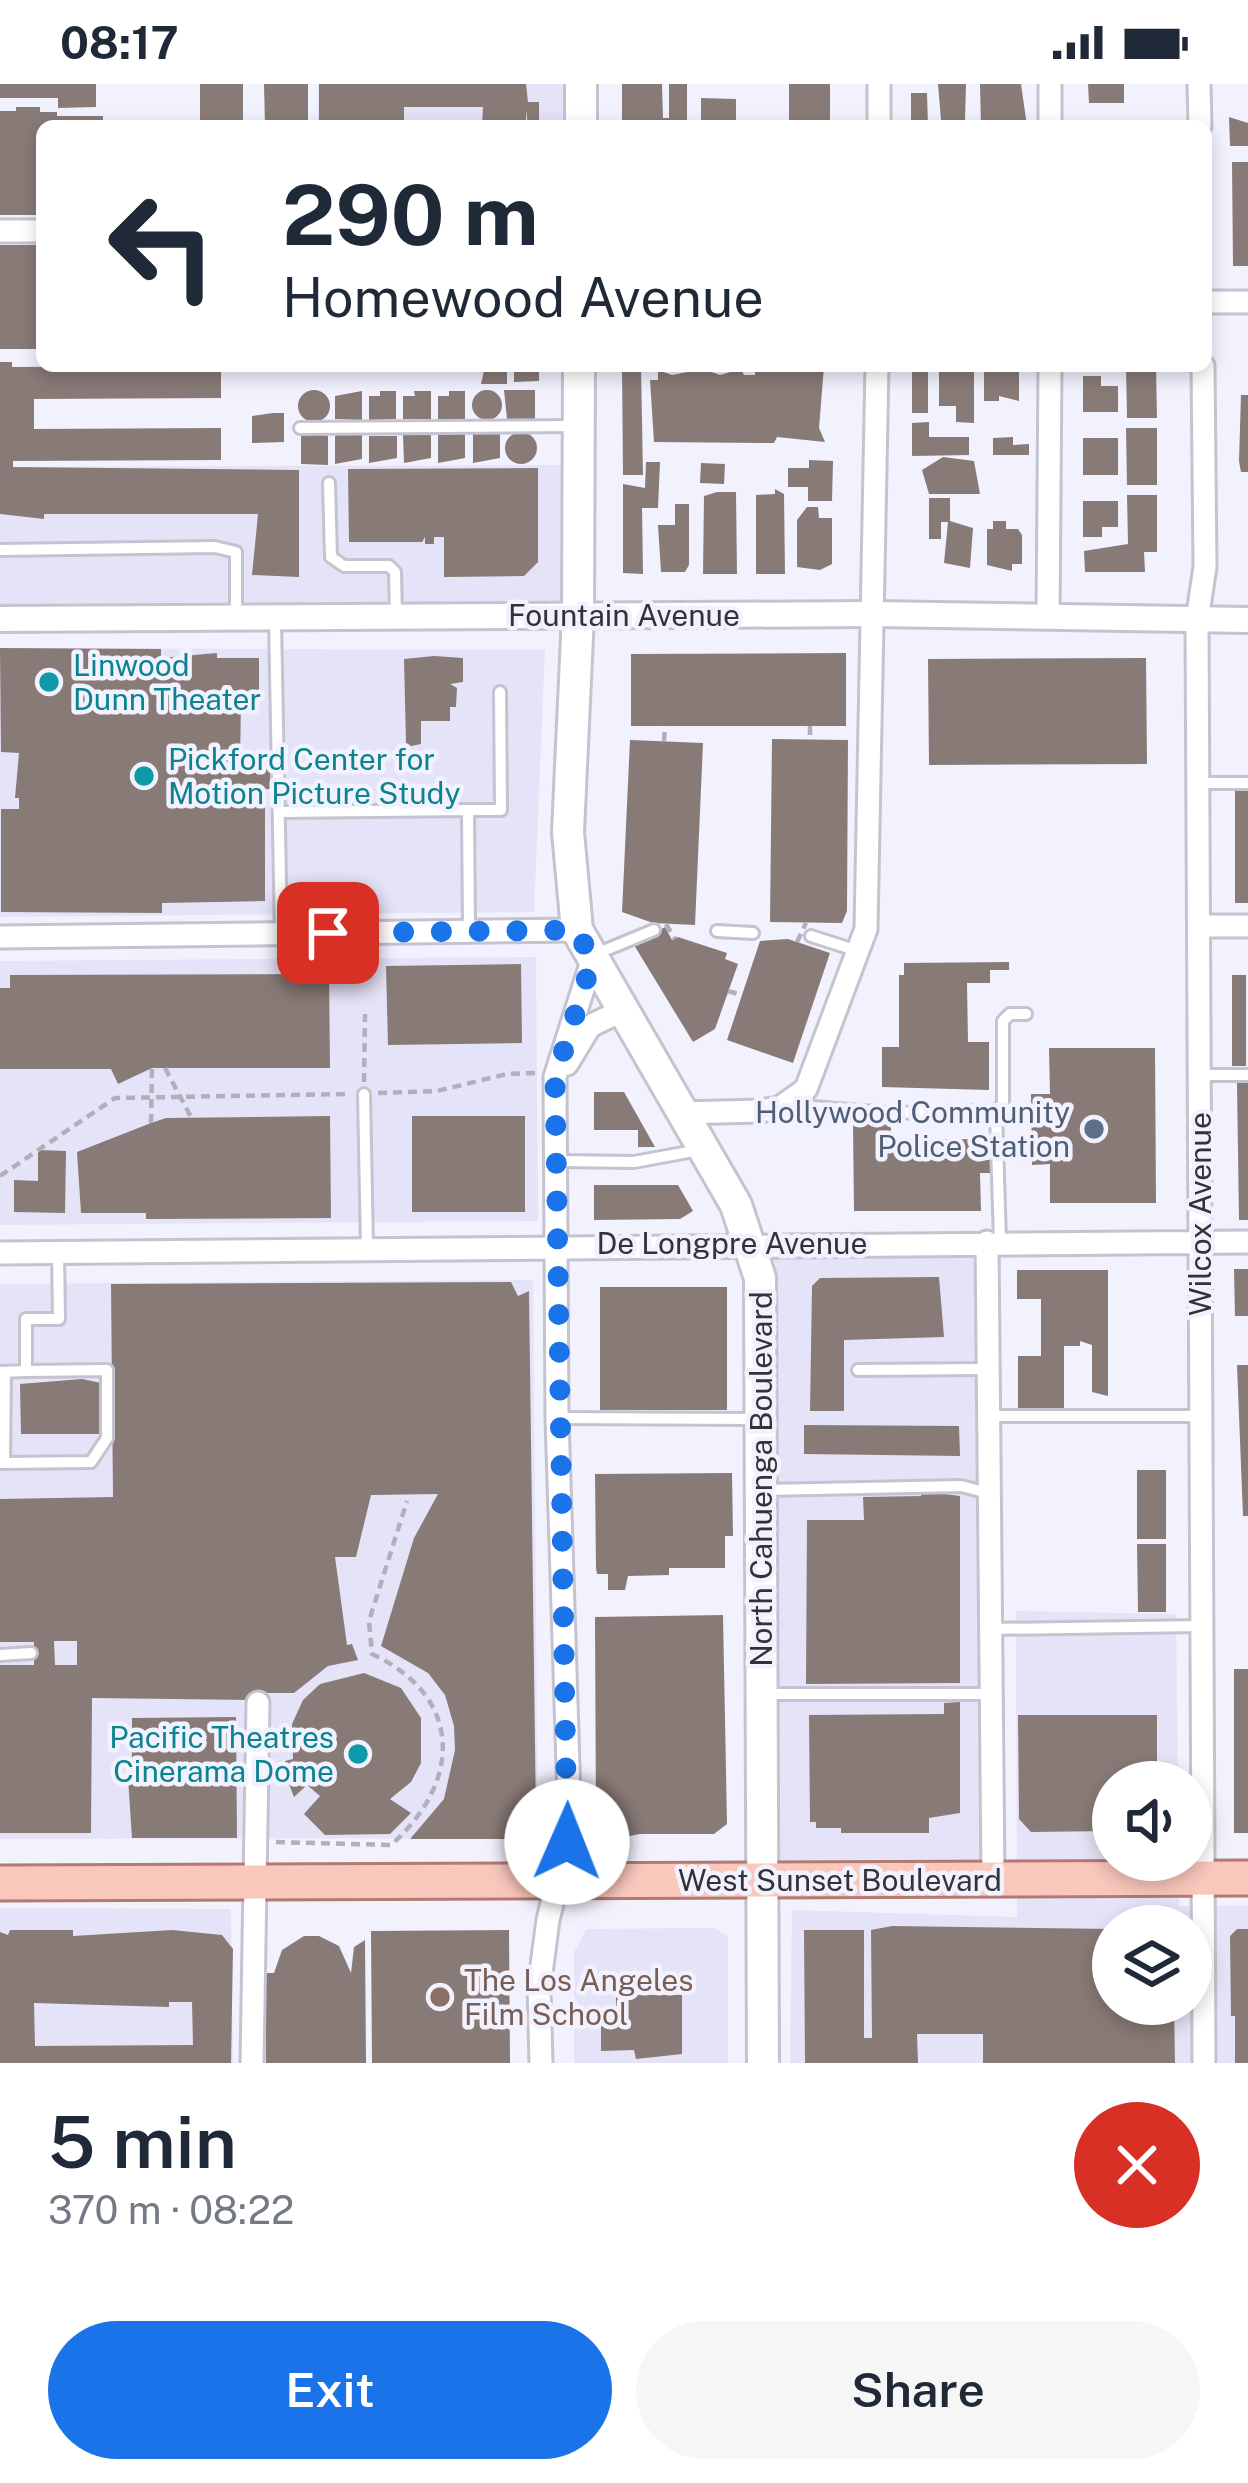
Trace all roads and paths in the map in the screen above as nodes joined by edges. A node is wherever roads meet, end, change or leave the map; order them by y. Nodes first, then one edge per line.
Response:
1 (581, 84) edge
2 (879, 84) edge
3 (1050, 84) edge
4 (1199, 84) edge
5 (580, 120) edge
6 (879, 120) edge
7 (1050, 120) edge
8 (1200, 120) edge
9 (0, 231) edge
10 (36, 231) edge
11 (1212, 302) edge
12 (1248, 302) edge
13 (579, 372) edge
14 (877, 372) edge
15 (1050, 372) edge
16 (1203, 372) edge
17 (578, 426) junction
18 (300, 428) dead end
19 (329, 483) dead end
20 (0, 550) edge
21 (872, 614) junction
22 (578, 615) junction
23 (275, 616) junction
24 (396, 616) junction
25 (236, 617) junction
26 (1048, 617) junction
27 (0, 619) edge
28 (1197, 620) junction
29 (1248, 620) edge
30 (500, 692) dead end
31 (665, 726) dead end
32 (810, 726) dead end
33 (810, 740) dead end
34 (664, 741) dead end
35 (1198, 783) junction
36 (1248, 783) edge
37 (468, 810) junction
38 (279, 812) junction
39 (806, 922) dead end
40 (1198, 926) junction
41 (1248, 926) edge
42 (660, 927) joint
43 (469, 931) junction
44 (717, 931) dead end
45 (753, 933) dead end
46 (281, 934) junction
47 (811, 936) dead end
48 (0, 937) edge
49 (675, 939) dead end
50 (797, 942) dead end
51 (586, 950) junction
52 (858, 951) junction
53 (728, 992) dead end
54 (742, 995) dead end
55 (621, 1011) junction
56 (365, 1014) dead end
57 (1027, 1014) dead end
58 (152, 1068) dead end
59 (165, 1068) dead end
60 (538, 1073) dead end
61 (1199, 1075) junction
62 (1248, 1075) edge
63 (558, 1093) junction
64 (364, 1094) junction
65 (784, 1105) junction
66 (996, 1111) junction
67 (680, 1113) junction
68 (191, 1118) dead end
69 (151, 1123) dead end
70 (702, 1149) junction
71 (557, 1161) junction
72 (0, 1176) edge
73 (1200, 1241) junction
74 (994, 1242) junction
75 (1248, 1242) edge
76 (558, 1244) junction
77 (753, 1244) junction
78 (368, 1246) junction
79 (58, 1252) junction
80 (0, 1253) edge
81 (857, 1370) dead end
82 (988, 1370) junction
83 (26, 1371) junction
84 (2, 1372) edge
85 (988, 1416) junction
86 (1201, 1416) junction
87 (557, 1418) junction
88 (763, 1419) junction
89 (2, 1463) edge
90 (763, 1490) junction
91 (988, 1493) junction
92 (406, 1502) dead end
93 (1202, 1626) junction
94 (989, 1629) junction
95 (31, 1653) dead end
96 (0, 1654) edge
97 (763, 1694) junction
98 (990, 1694) junction
99 (258, 1703) dead end
100 (1203, 1761) edge
101 (275, 1843) dead end
102 (1212, 1878) edge
103 (1248, 1878) edge
104 (993, 1879) junction
105 (1092, 1879) edge
106 (763, 1880) junction
107 (559, 1881) junction
108 (1204, 1881) edge
109 (0, 1882) edge
110 (253, 1882) junction
111 (252, 2063) edge
112 (541, 2063) edge
113 (763, 2063) edge
114 (1204, 2063) edge

1 - 5 main road
2 - 6 street
3 - 7 street
4 - 8 street
9 - 10 street
11 - 12 street
13 - 17 main road, North Cahuenga Boulevard
14 - 21 street
15 - 26 street
16 - 28 street, Wilcox Avenue
17 - 18 lane
17 - 22 main road, North Cahuenga Boulevard
19 - 24 lane
20 - 25 lane
21 - 22 street, Fountain Avenue
21 - 26 street, Fountain Avenue
21 - 52 street
22 - 24 street, Fountain Avenue
22 - 51 main road, North Cahuenga Boulevard
23 - 24 street, Fountain Avenue
23 - 25 street, Fountain Avenue
23 - 38 lane
25 - 27 street, Fountain Avenue
26 - 28 street, Fountain Avenue
28 - 29 street, Fountain Avenue
28 - 35 street, Wilcox Avenue
30 - 37 lane
31 - 34 path
32 - 33 path
35 - 36 lane
35 - 40 street, Wilcox Avenue
37 - 38 lane
37 - 43 lane
38 - 46 lane
39 - 50 path, bridge
40 - 41 street
40 - 61 street, Wilcox Avenue
42 - 49 path, bridge
42 - 51 lane
43 - 46 street
43 - 51 street
44 - 45 lane
46 - 48 street
47 - 52 lane
51 - 55 main road, North Cahuenga Boulevard
51 - 63 street
52 - 65 street
53 - 54 path
55 - 63 street
55 - 67 main road, North Cahuenga Boulevard
56 - 64 path
57 - 66 lane
58 - 69 path, bridge
59 - 68 path, bridge
60 - 64 path
61 - 62 lane
61 - 73 street, Wilcox Avenue
63 - 71 street
64 - 72 path
64 - 78 lane
65 - 66 lane
65 - 67 street
66 - 74 lane
67 - 70 main road, North Cahuenga Boulevard
70 - 71 lane
70 - 77 main road, North Cahuenga Boulevard
71 - 76 street
73 - 74 street, De Longpre Avenue
73 - 75 street, De Longpre Avenue
73 - 86 street, Wilcox Avenue
74 - 77 street, De Longpre Avenue
74 - 82 street
76 - 77 street, De Longpre Avenue
76 - 78 street, De Longpre Avenue
76 - 87 street
77 - 88 main road, North Cahuenga Boulevard
78 - 79 street, De Longpre Avenue
79 - 80 street, De Longpre Avenue
79 - 83 lane
81 - 82 lane
82 - 85 street
83 - 84 lane
83 - 89 lane
84 - 89 lane
85 - 86 lane
85 - 91 street
86 - 93 street, Wilcox Avenue
87 - 88 lane
87 - 107 street
88 - 90 main road, North Cahuenga Boulevard
90 - 91 lane
90 - 97 main road, North Cahuenga Boulevard
91 - 94 street
92 - 101 path
93 - 94 lane
93 - 100 street, Wilcox Avenue
94 - 98 street
95 - 96 lane
97 - 98 lane
97 - 106 main road, North Cahuenga Boulevard
98 - 104 street
99 - 110 street
102 - 103 main road, West Sunset Boulevard
104 - 105 main road, West Sunset Boulevard
104 - 106 main road, West Sunset Boulevard
106 - 107 main road, West Sunset Boulevard
106 - 113 main road, North Cahuenga Boulevard
107 - 110 main road, West Sunset Boulevard
107 - 112 street
108 - 114 street, Wilcox Avenue
109 - 110 main road, West Sunset Boulevard
110 - 111 street

